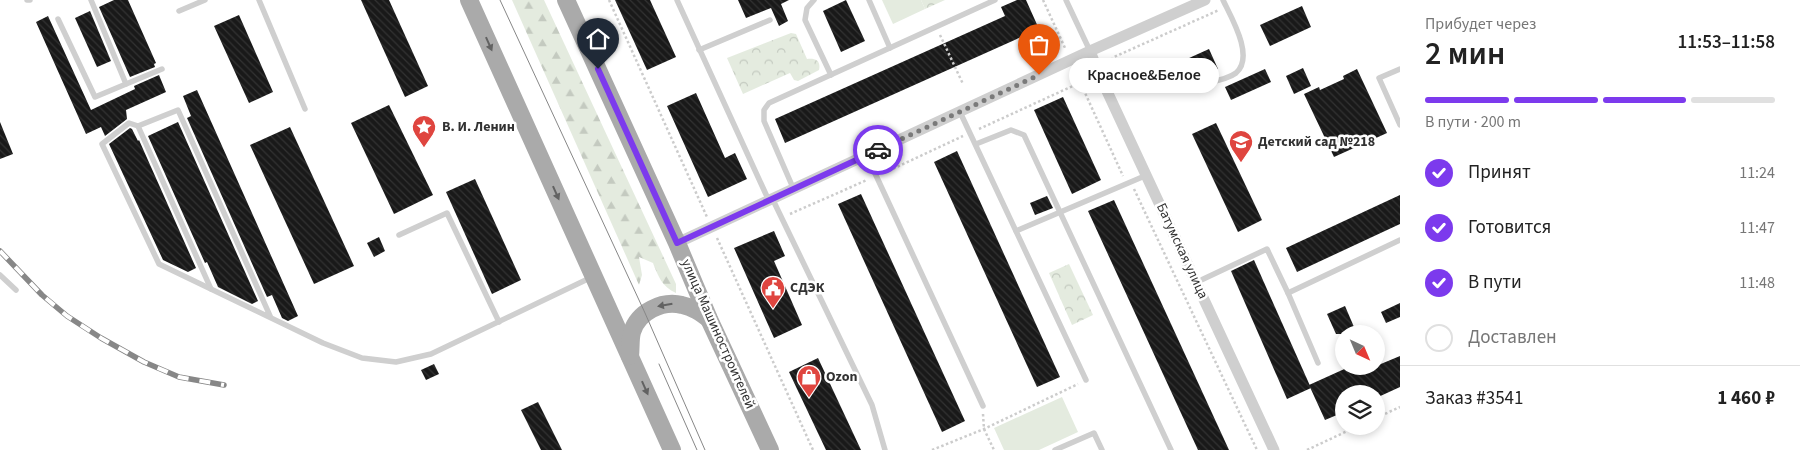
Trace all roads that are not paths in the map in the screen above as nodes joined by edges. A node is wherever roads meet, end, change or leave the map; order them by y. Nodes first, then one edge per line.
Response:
1 (91, 0) edge
2 (205, 0) edge
3 (259, 0) edge
4 (469, 0) edge
5 (566, 0) edge
6 (677, 0) edge
7 (814, 0) edge
8 (869, 0) edge
9 (995, 0) edge
10 (1066, 0) edge
11 (1205, 0) edge
12 (1223, 0) edge
13 (179, 11) dead end
14 (58, 18) dead end
15 (770, 20) dead end
16 (890, 48) junction
17 (699, 50) junction
18 (1090, 52) junction
19 (162, 69) dead end
20 (1400, 69) edge
21 (831, 75) junction
22 (1206, 83) dead end
23 (126, 84) junction
24 (305, 109) dead end
25 (960, 112) junction
26 (1400, 125) edge
27 (138, 126) junction
28 (976, 144) junction
29 (867, 156) junction
30 (1146, 175) junction
31 (794, 190) junction
32 (771, 201) junction
33 (1061, 212) junction
34 (1016, 231) junction
35 (399, 235) dead end
36 (1400, 240) edge
37 (677, 243) junction
38 (0, 275) edge
39 (594, 276) junction
40 (1197, 282) junction
41 (212, 289) junction
42 (16, 290) dead end
43 (1288, 293) junction
44 (271, 318) junction
45 (709, 319) junction
46 (499, 322) junction
47 (630, 356) junction
48 (1318, 364) dead end
49 (1086, 380) road end
50 (983, 406) road end
51 (672, 450) edge
52 (770, 450) edge
53 (885, 450) edge
54 (1055, 450) edge
55 (1102, 450) edge
56 (1171, 450) edge
57 (1274, 450) edge

1 - 23 lane
2 - 13 lane
3 - 24 lane
4 -> 39 main road
5 - 37 main road, улица Машиностроителей
6 - 17 lane
7 - 21 lane
8 - 16 lane
9 - 16 lane
10 - 18 lane
11 - 18 street
12 - 22 lane
14 - 23 lane
15 - 17 lane
16 - 21 lane
17 - 32 lane
18 - 25 street
18 - 30 street, Батумская улица
19 - 23 lane
20 - 26 lane
21 - 31 lane
25 - 28 lane
25 - 29 street
27 - 41 lane
27 - 41 lane
27 - 44 lane
28 - 33 lane
28 - 34 lane
29 - 31 street
29 - 50 lane
30 - 33 lane
30 - 40 street, Батумская улица
31 - 32 street
32 - 37 street
32 - 53 lane
33 - 34 lane
33 - 56 lane
34 - 49 lane
35 - 46 lane
36 - 43 lane
37 - 45 main road, улица Машиностроителей
38 - 42 lane
39 - 46 lane
39 - 47 main road
40 - 43 lane
40 - 57 street, Батумская улица
41 - 44 lane
43 - 48 lane
44 - 46 lane
45 -> 47 main road
45 - 52 main road, улица Машиностроителей
47 -> 51 main road
54 - 55 lane

